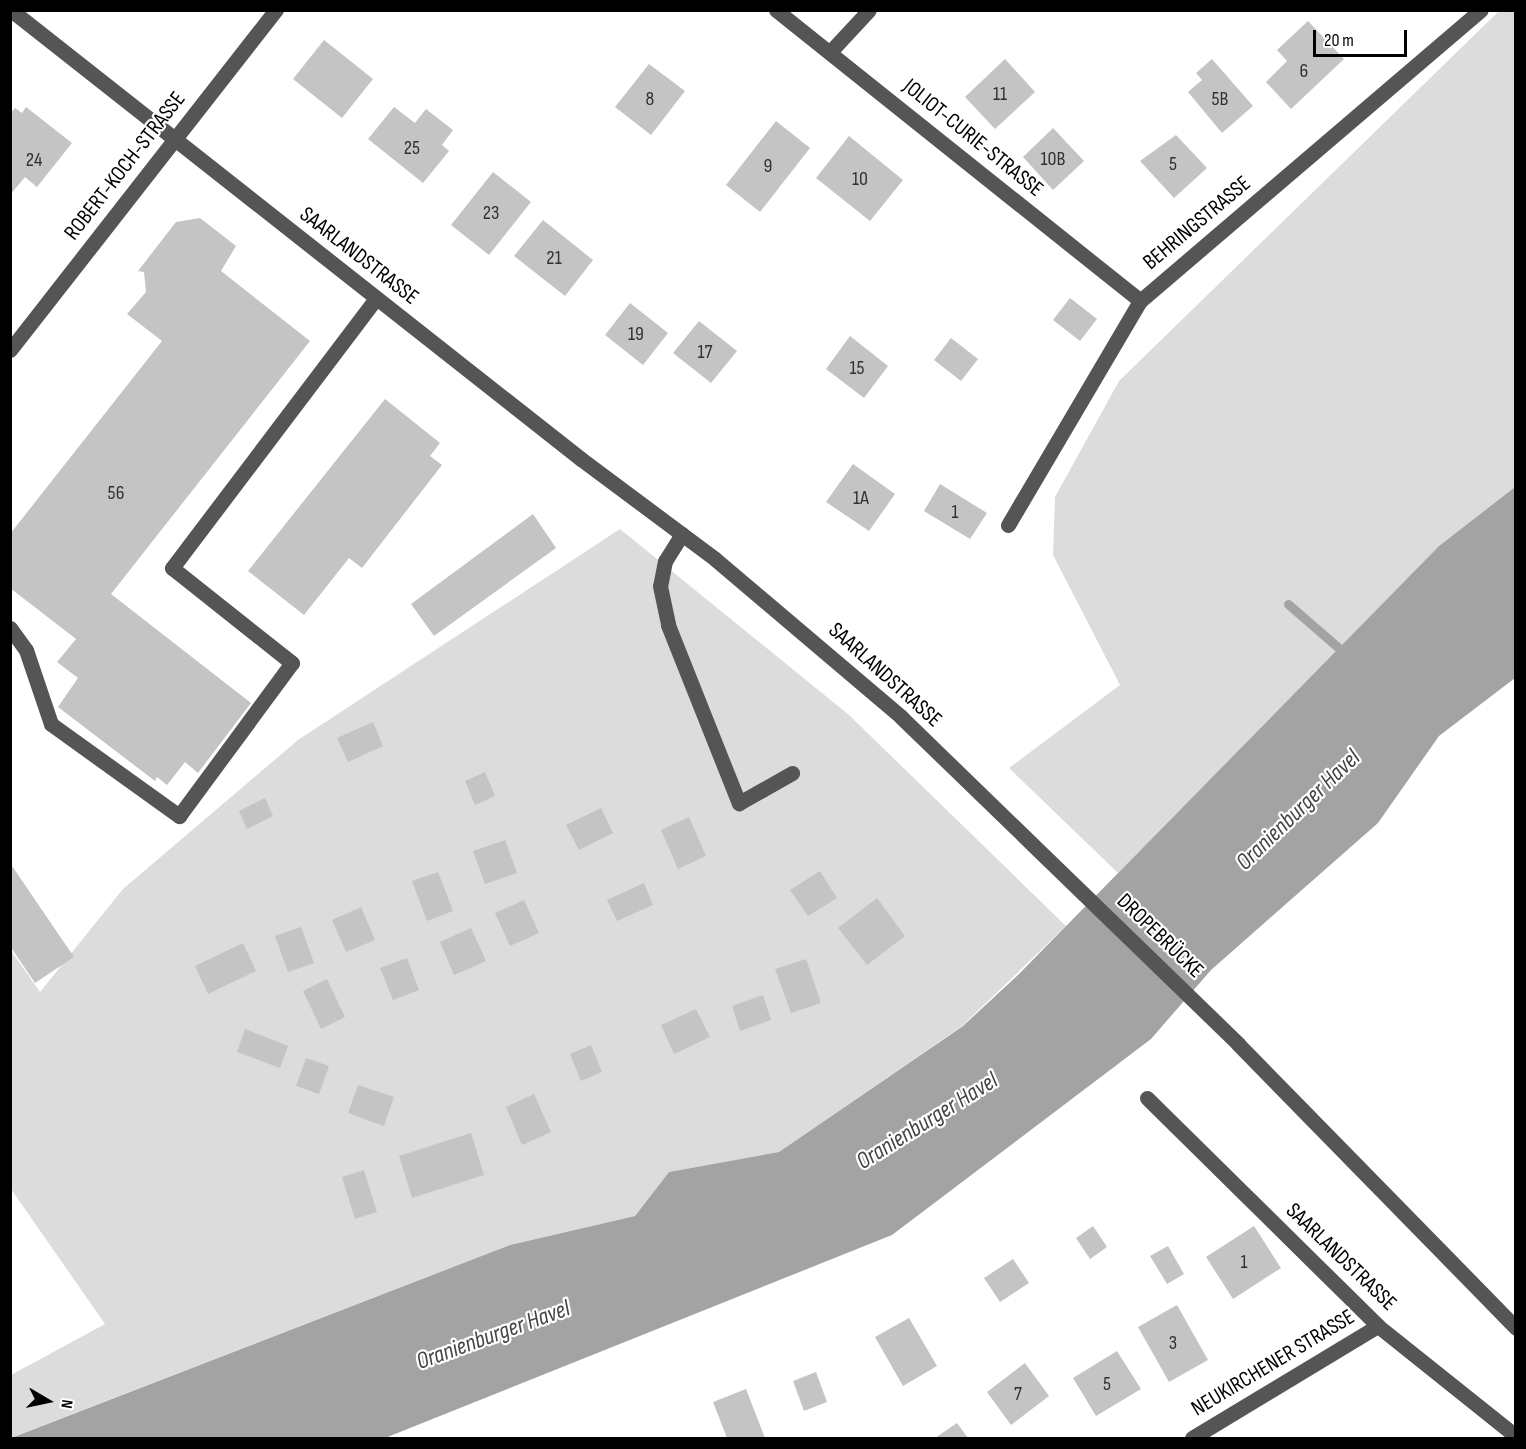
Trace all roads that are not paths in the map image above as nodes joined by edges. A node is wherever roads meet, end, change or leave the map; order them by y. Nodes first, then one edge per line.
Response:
1 (11, 10) edge
2 (276, 10) edge
3 (776, 10) edge
4 (869, 10) edge
5 (1481, 10) edge
6 (830, 52) junction
7 (172, 138) junction
8 (376, 298) junction
9 (1140, 301) junction
10 (10, 350) edge
11 (1008, 525) dead end
12 (682, 534) junction
13 (10, 628) edge
14 (792, 773) dead end
15 (1050, 860) joint
16 (1147, 1098) dead end
17 (1378, 1326) junction
18 (1515, 1328) edge
19 (1515, 1436) edge
20 (1192, 1438) edge

1 - 7 street, SAARLANDSTRASSE
2 - 7 street, ROBERT-KOCH-STRASSE
3 - 6 street, JOLIOT-CURIE-STRASSE
4 - 6 street
5 - 9 street, BEHRINGSTRASSE
6 - 9 street, JOLIOT-CURIE-STRASSE
7 - 8 street, SAARLANDSTRASSE
7 - 10 street, ROBERT-KOCH-STRASSE
8 - 12 street, SAARLANDSTRASSE
8 - 13 street
9 - 11 street, BEHRINGSTRASSE
12 - 14 street
12 - 15 street, SAARLANDSTRASSE
15 - 18 street, DROPEBRÜCKE
16 - 17 street, SAARLANDSTRASSE
17 - 19 street, SAARLANDSTRASSE
17 - 20 street, NEUKIRCHENER STRASSE

